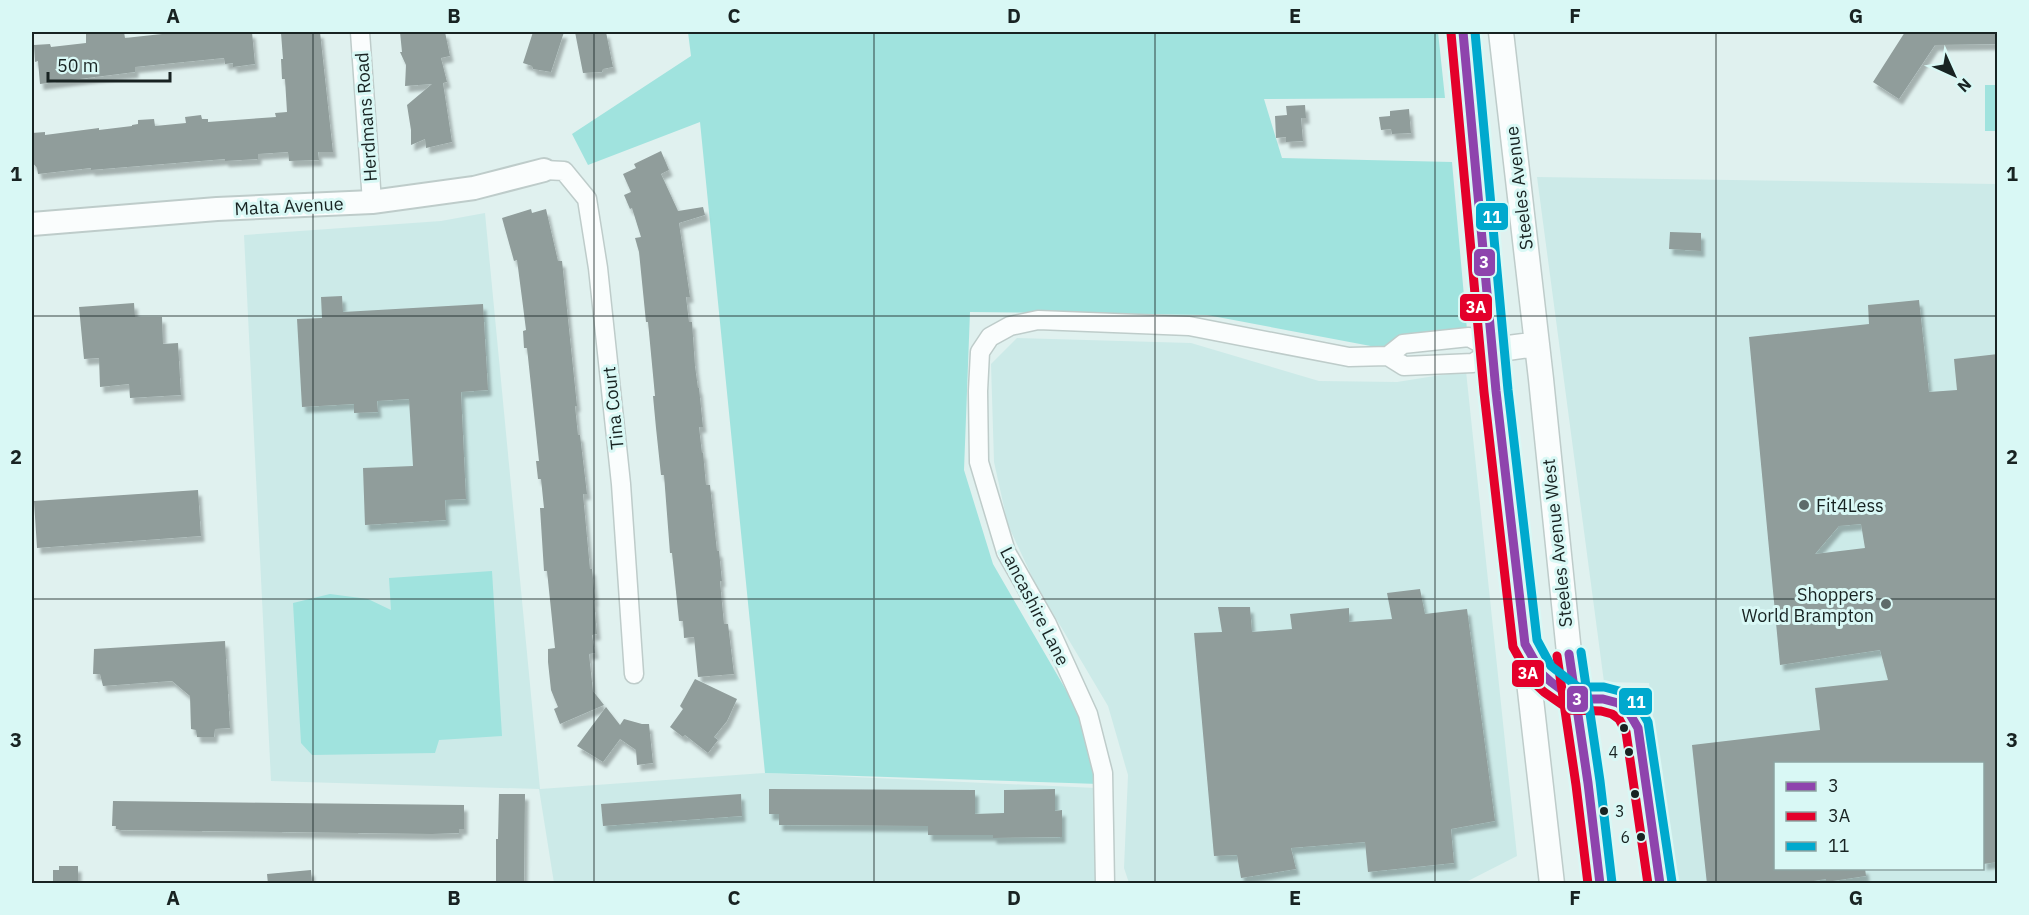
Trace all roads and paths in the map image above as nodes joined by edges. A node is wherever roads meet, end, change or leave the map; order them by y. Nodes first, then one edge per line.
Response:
1 (360, 32) edge
2 (1502, 35) edge
3 (1463, 37) edge
4 (544, 170) joint
5 (372, 202) junction
6 (32, 224) edge
7 (1537, 345) junction
8 (1493, 350) junction
9 (1388, 356) junction
10 (1525, 644) junction
11 (634, 674) dead end
12 (1574, 699) junction
13 (1105, 884) edge
14 (1552, 884) edge
15 (1600, 884) edge

1 - 5 street, Herdmans Road
2 - 3 main road
2 - 7 main road, Steeles Avenue
3 - 8 main road
4 - 5 street, Malta Avenue
4 - 11 street, Tina Court
5 - 6 street, Malta Avenue
7 - 8 main road
7 - 12 main road, Steeles Avenue West
8 - 9 street, Lancashire Lane
8 - 9 street, Lancashire Lane
8 - 10 main road
9 - 13 street, Lancashire Lane
10 - 12 main road
10 - 14 main road
12 - 15 main road, Steeles Avenue West

